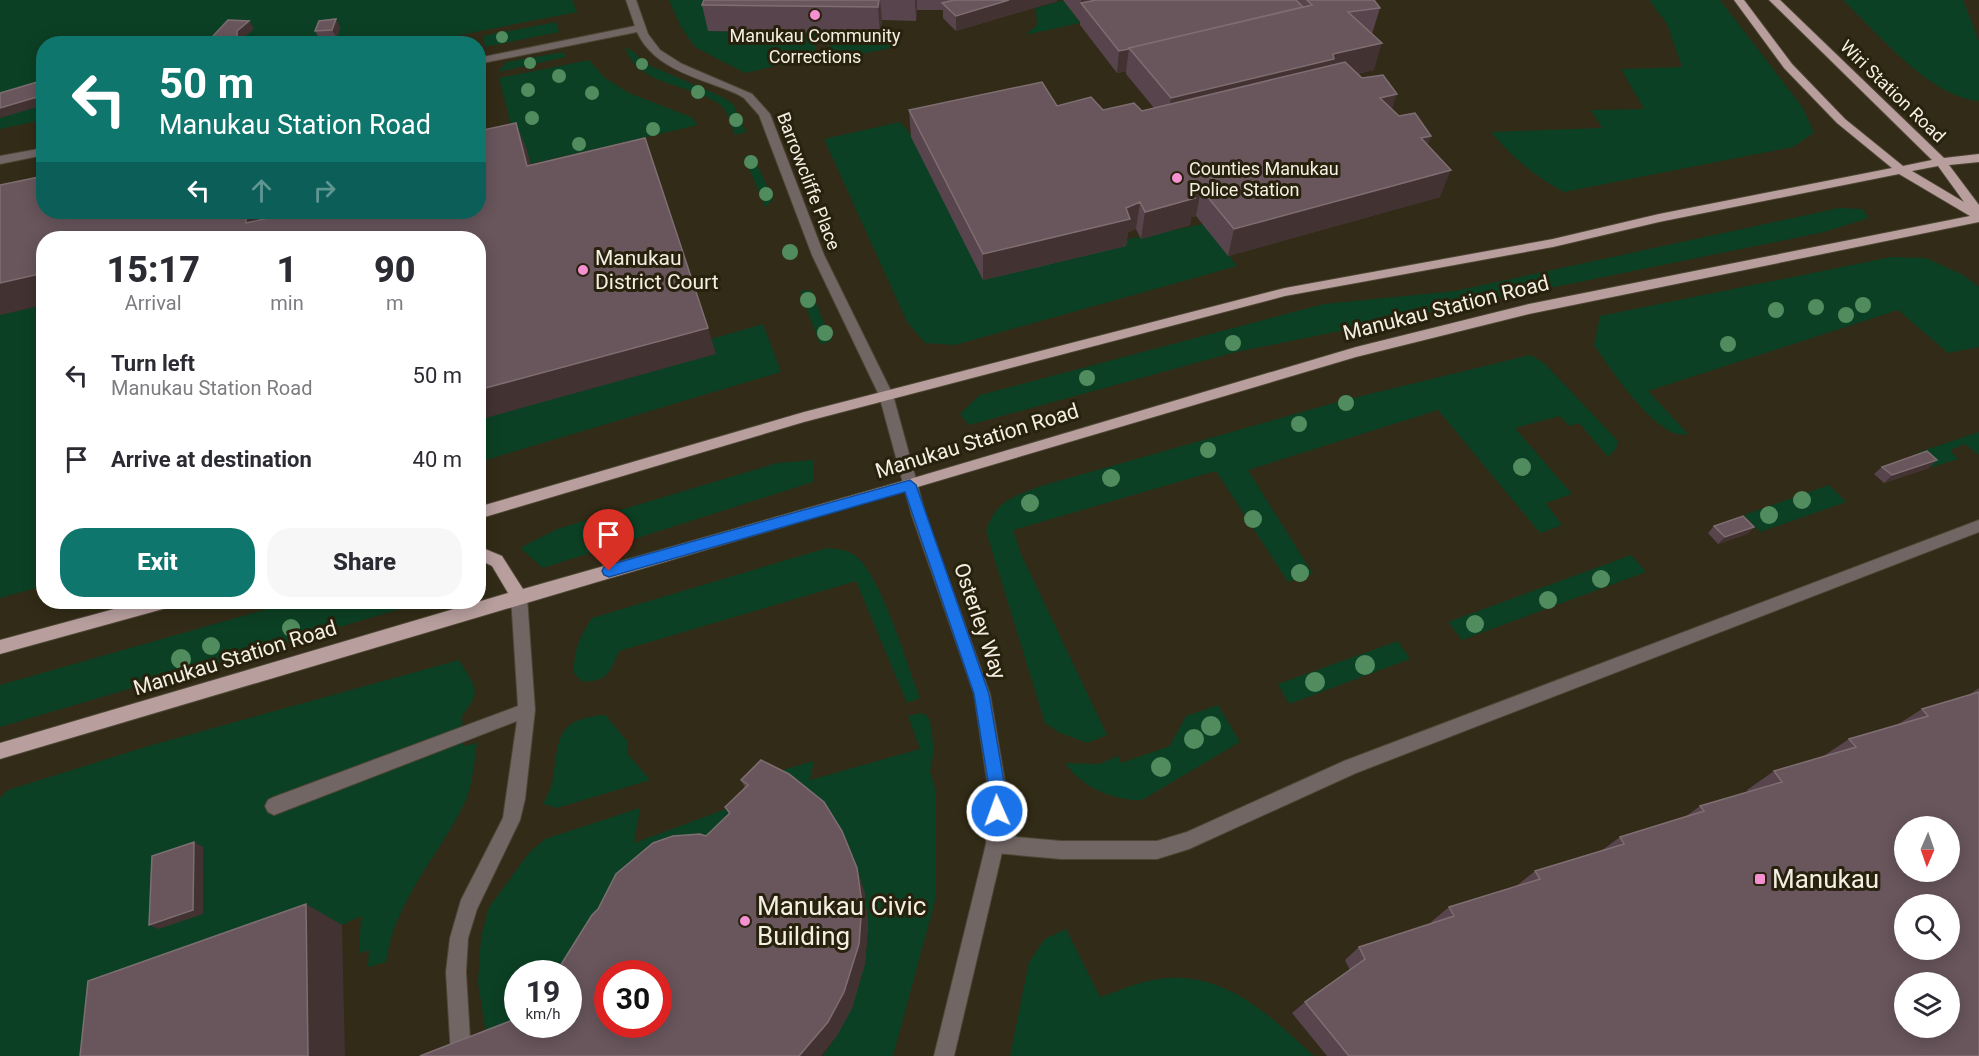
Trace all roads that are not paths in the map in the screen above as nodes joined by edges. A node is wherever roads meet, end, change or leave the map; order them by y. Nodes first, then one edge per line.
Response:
1 (631, 0) edge
2 (1739, 0) edge
3 (1774, 0) edge
4 (642, 28) junction
5 (486, 59) edge
6 (36, 153) edge
7 (1979, 158) edge
8 (0, 160) edge
9 (1941, 162) junction
10 (1901, 170) junction
11 (1979, 216) edge
12 (886, 395) junction
13 (910, 485) junction
14 (486, 511) edge
15 (1979, 526) edge
16 (486, 556) edge
17 (519, 597) junction
18 (486, 607) edge
19 (138, 609) edge
20 (479, 609) edge
21 (0, 647) edge
22 (527, 710) junction
23 (0, 751) edge
24 (274, 806) dead end
25 (995, 844) junction
26 (461, 1056) edge
27 (944, 1056) edge

1 - 4 street, Barrowcliffe Place
2 - 10 main road
3 - 9 main road, Wiri Station Road
4 - 5 street
4 - 12 street, Barrowcliffe Place
6 - 8 street
7 - 9 main road, Manukau Station Road
9 - 10 main road, Manukau Station Road
9 - 11 main road, Wiri Station Road
10 - 11 main road
10 - 12 main road, Manukau Station Road
11 - 13 main road, Manukau Station Road
12 - 13 street, Barrowcliffe Place
12 - 14 main road, Manukau Station Road
13 - 17 main road, Manukau Station Road
13 - 25 street, Osterley Way
15 - 25 street
16 - 17 main road
17 - 18 main road, Manukau Station Road
17 - 22 street
19 - 21 main road
20 - 23 main road, Manukau Station Road
22 - 24 street
22 - 26 street
25 - 27 street, Osterley Way

